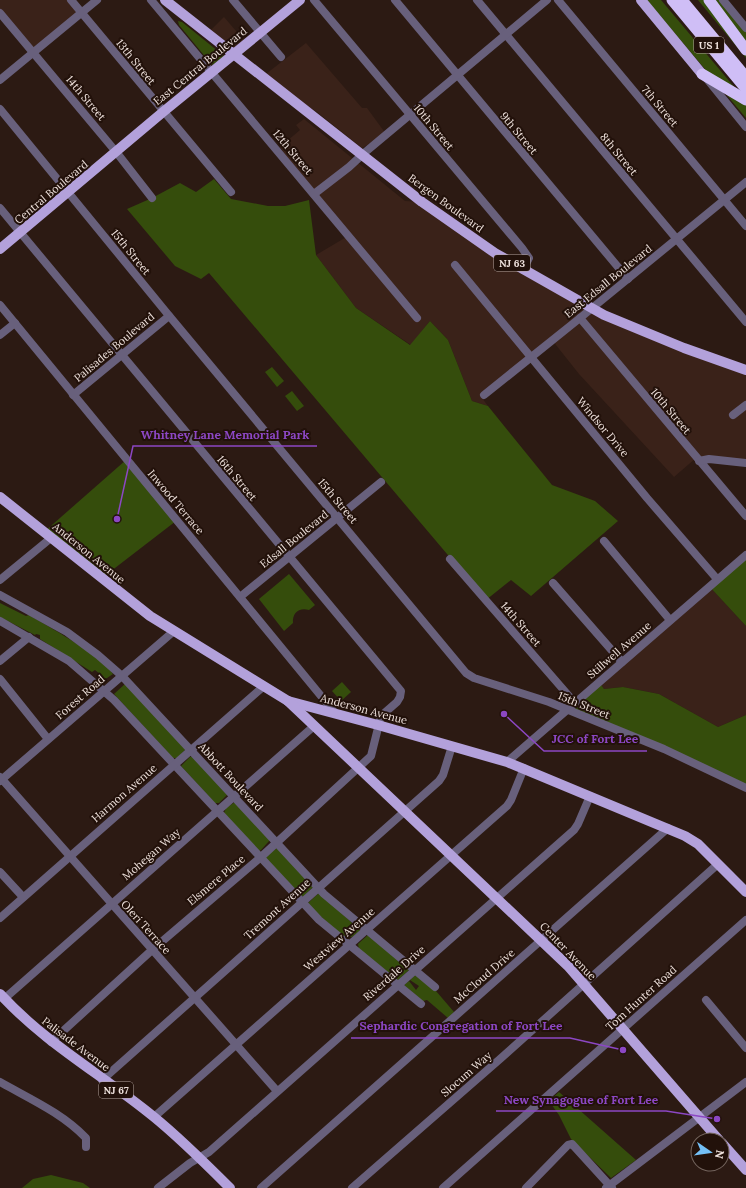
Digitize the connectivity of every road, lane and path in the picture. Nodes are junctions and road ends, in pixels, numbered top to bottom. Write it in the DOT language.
graph roads {
  1 [pos="71,0"];
  2 [pos="96,0"];
  3 [pos="151,0"];
  4 [pos="165,0"];
  5 [pos="233,0"];
  6 [pos="300,0"];
  7 [pos="314,0"];
  8 [pos="395,0"];
  9 [pos="477,0"];
  10 [pos="547,0"];
  11 [pos="558,0"];
  12 [pos="641,0"];
  13 [pos="672,0"];
  14 [pos="682,0"];
  15 [pos="709,0"];
  16 [pos="723,0"];
  17 [pos="82,12"];
  18 [pos="0,13"];
  19 [pos="746,28"];
  20 [pos="260,33"];
  21 [pos="505,35"];
  22 [pos="746,50"];
  23 [pos="34,53"];
  24 [pos="233,55"];
  25 [pos="281,57"];
  26 [pos="212,72"];
  27 [pos="702,74"];
  28 [pos="456,76"];
  29 [pos="746,76"];
  30 [pos="0,80"];
  31 [pos="746,89"];
  32 [pos="746,100"];
  33 [pos="0,109"];
  34 [pos="163,112"];
  35 [pos="409,115"];
  36 [pos="746,127"];
  37 [pos="117,153"];
  38 [pos="362,154"];
  39 [pos="746,182"];
  40 [pos="230,192"];
  41 [pos="69,193"];
  42 [pos="314,194"];
  43 [pos="152,198"];
  44 [pos="724,200"];
  45 [pos="0,208"];
  46 [pos="746,226"];
  47 [pos="21,232"];
  48 [pos="676,240"];
  49 [pos="0,250"];
  50 [pos="455,265"];
  51 [pos="523,270"];
  52 [pos="628,279"];
  53 [pos="0,305"];
  54 [pos="592,309"];
  55 [pos="169,316"];
  56 [pos="417,318"];
  57 [pos="580,318"];
  58 [pos="746,322"];
  59 [pos="15,323"];
  60 [pos="0,335"];
  61 [pos="121,355"];
  62 [pos="530,357"];
  63 [pos="746,370"];
  64 [pos="73,395"];
  65 [pos="484,395"];
  66 [pos="746,405"];
  67 [pos="733,415"];
  68 [pos="699,461"];
  69 [pos="746,463"];
  70 [pos="381,482"];
  71 [pos="0,498"];
  72 [pos="746,516"];
  73 [pos="337,518"];
  74 [pos="51,538"];
  75 [pos="604,541"];
  76 [pos="746,555"];
  77 [pos="288,558"];
  78 [pos="450,559"];
  79 [pos="717,579"];
  80 [pos="0,580"];
  81 [pos="553,583"];
  82 [pos="0,595"];
  83 [pos="240,597"];
  84 [pos="670,620"];
  85 [pos="0,621"];
  86 [pos="174,631"];
  87 [pos="29,637"];
  88 [pos="0,661"];
  89 [pos="622,662"];
  90 [pos="122,676"];
  91 [pos="0,679"];
  92 [pos="264,686"];
  93 [pos="104,691"];
  94 [pos="288,701"];
  95 [pos="575,702"];
  96 [pos="567,709"];
  97 [pos="335,713"];
  98 [pos="378,725"];
  99 [pos="314,726"];
  100 [pos="48,739"];
  101 [pos="452,746"];
  102 [pos="191,750"];
  103 [pos="371,756"];
  104 [pos="507,762"];
  105 [pos="174,764"];
  106 [pos="357,768"];
  107 [pos="524,768"];
  108 [pos="1,779"];
  109 [pos="746,788"];
  110 [pos="386,792"];
  111 [pos="234,796"];
  112 [pos="590,796"];
  113 [pos="217,811"];
  114 [pos="406,811"];
  115 [pos="668,828"];
  116 [pos="276,843"];
  117 [pos="452,855"];
  118 [pos="69,857"];
  119 [pos="261,857"];
  120 [pos="718,864"];
  121 [pos="0,872"];
  122 [pos="318,887"];
  123 [pos="746,892"];
  124 [pos="23,898"];
  125 [pos="497,898"];
  126 [pos="301,902"];
  127 [pos="111,904"];
  128 [pos="0,918"];
  129 [pos="746,920"];
  130 [pos="366,930"];
  131 [pos="542,941"];
  132 [pos="348,945"];
  133 [pos="152,950"];
  134 [pos="414,969"];
  135 [pos="583,984"];
  136 [pos="397,985"];
  137 [pos="435,987"];
  138 [pos="2,997"];
  139 [pos="194,998"];
  140 [pos="706,1000"];
  141 [pos="421,1004"];
  142 [pos="624,1028"];
  143 [pos="51,1042"];
  144 [pos="236,1044"];
  145 [pos="746,1048"];
  146 [pos="102,1080"];
  147 [pos="0,1082"];
  148 [pos="746,1082"];
  149 [pos="277,1091"];
  150 [pos="154,1117"];
  151 [pos="699,1117"];
  152 [pos="712,1132"];
  153 [pos="86,1147"];
  154 [pos="730,1152"];
  155 [pos="200,1158"];
  156 [pos="746,1170"];
  157 [pos="609,1187"];
  158 [pos="158,1188"];
  159 [pos="230,1188"];
  160 [pos="261,1188"];
  161 [pos="352,1188"];
  162 [pos="443,1188"];
  163 [pos="526,1188"];
  1 -- 17 [label="street, 13th Street"];
  2 -- 17 [label="street"];
  3 -- 26 [label="street, 12th Street"];
  4 -- 24 [label="main road, Bergen Boulevard / NJ 63"];
  5 -- 20 [label="street"];
  6 -- 20 [label="main road, East Central Boulevard"];
  7 -- 35 [label="street, 10th Street"];
  8 -- 28 [label="street, 9th Street"];
  9 -- 21 [label="street, 8th Street"];
  10 -- 21 [label="street"];
  11 -- 44 [label="street, 7th Street"];
  12 -- 27 [label="main road"];
  13 -- 31 [label="highway, US 1"];
  14 -- 29 [label="highway, US 1"];
  15 -- 22 [label="highway"];
  16 -- 19 [label="street"];
  17 -- 23 [label="street"];
  17 -- 34 [label="street, 13th Street"];
  18 -- 23 [label="street, 14th Street"];
  20 -- 24 [label="main road, East Central Boulevard"];
  20 -- 25 [label="street"];
  21 -- 28 [label="street"];
  21 -- 48 [label="street, 8th Street"];
  23 -- 30 [label="street"];
  23 -- 37 [label="street, 14th Street"];
  24 -- 26 [label="main road, East Central Boulevard"];
  24 -- 38 [label="main road, Bergen Boulevard / NJ 63"];
  26 -- 34 [label="main road, East Central Boulevard"];
  26 -- 42 [label="street, 12th Street"];
  27 -- 32 [label="highway"];
  27 -- 36 [label="street"];
  28 -- 35 [label="street"];
  28 -- 52 [label="street, 9th Street"];
  33 -- 41 [label="street, 15th Street"];
  34 -- 37 [label="main road, East Central Boulevard"];
  34 -- 40 [label="street, 13th Street"];
  35 -- 38 [label="street"];
  35 -- 51 [label="street, 10th Street"];
  37 -- 41 [label="main road, Central Boulevard"];
  37 -- 43 [label="street, 14th Street"];
  38 -- 42 [label="street"];
  38 -- 51 [label="main road, Bergen Boulevard / NJ 63"];
  39 -- 44 [label="street, East Edsall Boulevard"];
  41 -- 47 [label="main road, Central Boulevard"];
  41 -- 55 [label="street, 15th Street"];
  42 -- 56 [label="street, 12th Street"];
  44 -- 46 [label="street, 7th Street"];
  44 -- 48 [label="street, East Edsall Boulevard"];
  45 -- 47 [label="street, 16th Street"];
  47 -- 49 [label="main road, Central Boulevard"];
  47 -- 61 [label="street, 16th Street"];
  48 -- 52 [label="street, East Edsall Boulevard"];
  48 -- 58 [label="street, 8th Street"];
  50 -- 62 [label="street, Windsor Drive"];
  51 -- 54 [label="main road, Bergen Boulevard / NJ 63"];
  52 -- 54 [label="street, East Edsall Boulevard"];
  53 -- 59 [label="street, Inwood Terrace"];
  54 -- 57 [label="street, East Edsall Boulevard"];
  54 -- 63 [label="main road, Bergen Boulevard / NJ 63"];
  55 -- 61 [label="street, Palisades Boulevard"];
  55 -- 73 [label="street, 15th Street"];
  57 -- 62 [label="street, East Edsall Boulevard"];
  57 -- 68 [label="street, 10th Street"];
  59 -- 60 [label="street"];
  59 -- 64 [label="street, Inwood Terrace"];
  61 -- 64 [label="street, Palisades Boulevard"];
  61 -- 77 [label="street, 16th Street"];
  62 -- 65 [label="street, East Edsall Boulevard"];
  62 -- 79 [label="street, Windsor Drive"];
  64 -- 83 [label="street, Inwood Terrace"];
  66 -- 67 [label="street"];
  68 -- 69 [label="street"];
  68 -- 72 [label="street, 10th Street"];
  70 -- 73 [label="street, Edsall Boulevard"];
  71 -- 74 [label="main road, Anderson Avenue"];
  73 -- 77 [label="street, Edsall Boulevard"];
  73 -- 96 [label="street, 15th Street"];
  74 -- 80 [label="street"];
  74 -- 86 [label="main road, Anderson Avenue"];
  75 -- 84 [label="street"];
  76 -- 79 [label="street, Stillwell Avenue"];
  77 -- 83 [label="street, Edsall Boulevard"];
  77 -- 98 [label="street, 16th Street"];
  78 -- 95 [label="street, 14th Street"];
  79 -- 84 [label="street, Stillwell Avenue"];
  81 -- 89 [label="street"];
  82 -- 90 [label="street, Abbott Boulevard"];
  83 -- 97 [label="street, Inwood Terrace"];
  84 -- 89 [label="street, Stillwell Avenue"];
  85 -- 87 [label="street"];
  86 -- 90 [label="street, Forest Road"];
  86 -- 92 [label="main road, Anderson Avenue"];
  87 -- 88 [label="street"];
  87 -- 93 [label="street"];
  89 -- 95 [label="street, Stillwell Avenue"];
  90 -- 93 [label="street, Forest Road"];
  90 -- 102 [label="street, Abbott Boulevard"];
  91 -- 100 [label="street"];
  92 -- 94 [label="main road, Anderson Avenue"];
  92 -- 102 [label="street, Harmon Avenue"];
  93 -- 100 [label="street, Forest Road"];
  93 -- 105 [label="street"];
  94 -- 97 [label="main road, Anderson Avenue"];
  94 -- 99 [label="main road, Center Avenue"];
  95 -- 96 [label="street, Stillwell Avenue"];
  96 -- 104 [label="street, Stillwell Avenue"];
  96 -- 109 [label="street, 15th Street"];
  97 -- 98 [label="main road, Anderson Avenue"];
  98 -- 101 [label="main road, Anderson Avenue"];
  98 -- 103 [label="street"];
  99 -- 106 [label="main road, Center Avenue"];
  99 -- 111 [label="street, Mohegan Way"];
  100 -- 108 [label="street, Forest Road"];
  101 -- 104 [label="main road, Anderson Avenue"];
  101 -- 114 [label="street, Tremont Avenue"];
  102 -- 105 [label="street, Harmon Avenue"];
  102 -- 111 [label="street, Abbott Boulevard"];
  103 -- 106 [label="street, Elsmere Place"];
  103 -- 110 [label="street, Center Avenue"];
  104 -- 107 [label="main road, Anderson Avenue"];
  105 -- 113 [label="street"];
  105 -- 118 [label="street, Harmon Avenue"];
  106 -- 110 [label="main road, Center Avenue"];
  106 -- 116 [label="street, Elsmere Place"];
  107 -- 112 [label="main road, Anderson Avenue"];
  107 -- 117 [label="street, Westview Avenue"];
  108 -- 118 [label="street, Oleri Terrace"];
  110 -- 114 [label="main road, Center Avenue"];
  111 -- 113 [label="street, Mohegan Way"];
  111 -- 116 [label="street, Abbott Boulevard"];
  112 -- 115 [label="main road, Anderson Avenue"];
  112 -- 125 [label="street, Riverdale Drive"];
  113 -- 119 [label="street"];
  113 -- 127 [label="street, Mohegan Way"];
  114 -- 117 [label="main road, Center Avenue"];
  114 -- 122 [label="street, Tremont Avenue"];
  115 -- 120 [label="main road, Anderson Avenue"];
  115 -- 131 [label="street, McCloud Drive"];
  116 -- 119 [label="street, Elsmere Place"];
  116 -- 122 [label="street, Abbott Boulevard"];
  117 -- 125 [label="main road, Center Avenue"];
  117 -- 130 [label="street, Westview Avenue"];
  118 -- 124 [label="street, Harmon Avenue"];
  118 -- 127 [label="street, Oleri Terrace"];
  119 -- 126 [label="street"];
  119 -- 133 [label="street, Elsmere Place"];
  120 -- 123 [label="main road, Anderson Avenue"];
  120 -- 135 [label="street, Slocum Way"];
  121 -- 124 [label="street"];
  122 -- 126 [label="street, Tremont Avenue"];
  122 -- 130 [label="street, Abbott Boulevard"];
  124 -- 128 [label="street, Harmon Avenue"];
  125 -- 131 [label="main road, Center Avenue"];
  125 -- 134 [label="street, Riverdale Drive"];
  126 -- 132 [label="street"];
  126 -- 139 [label="street, Tremont Avenue"];
  127 -- 133 [label="street, Oleri Terrace"];
  127 -- 138 [label="street, Mohegan Way"];
  129 -- 142 [label="street, Tom Hunter Road"];
  130 -- 132 [label="street, Westview Avenue"];
  130 -- 134 [label="street, Abbott Boulevard"];
  131 -- 135 [label="main road, Center Avenue"];
  131 -- 160 [label="street, McCloud Drive"];
  132 -- 136 [label="street"];
  132 -- 144 [label="street, Westview Avenue"];
  133 -- 139 [label="street, Oleri Terrace"];
  133 -- 143 [label="street, Elsmere Place"];
  134 -- 136 [label="street, Riverdale Drive"];
  134 -- 137 [label="street, Abbott Boulevard"];
  135 -- 142 [label="main road, Center Avenue"];
  135 -- 161 [label="street, Slocum Way"];
  136 -- 141 [label="street"];
  136 -- 149 [label="street, Riverdale Drive"];
  138 -- 143 [label="main road, Palisade Avenue / NJ 67"];
  139 -- 144 [label="street, Oleri Terrace"];
  139 -- 146 [label="street, Tremont Avenue"];
  140 -- 145 [label="street"];
  142 -- 151 [label="main road, Center Avenue"];
  142 -- 162 [label="street, Tom Hunter Road"];
  143 -- 146 [label="main road, Palisade Avenue / NJ 67"];
  144 -- 149 [label="street, Oleri Terrace"];
  144 -- 150 [label="street, Westview Avenue"];
  146 -- 150 [label="main road, Palisade Avenue / NJ 67"];
  147 -- 153 [label="street"];
  148 -- 151 [label="street"];
  149 -- 155 [label="street, Riverdale Drive"];
  150 -- 155 [label="main road, Palisade Avenue / NJ 67"];
  151 -- 152 [label="main road, Center Avenue"];
  151 -- 157 [label="street"];
  154 -- 156 [label="main road"];
  155 -- 158 [label="street, Riverdale Drive"];
  155 -- 159 [label="main road, Palisade Avenue / NJ 67"];
  157 -- 163 [label="street"];
}
